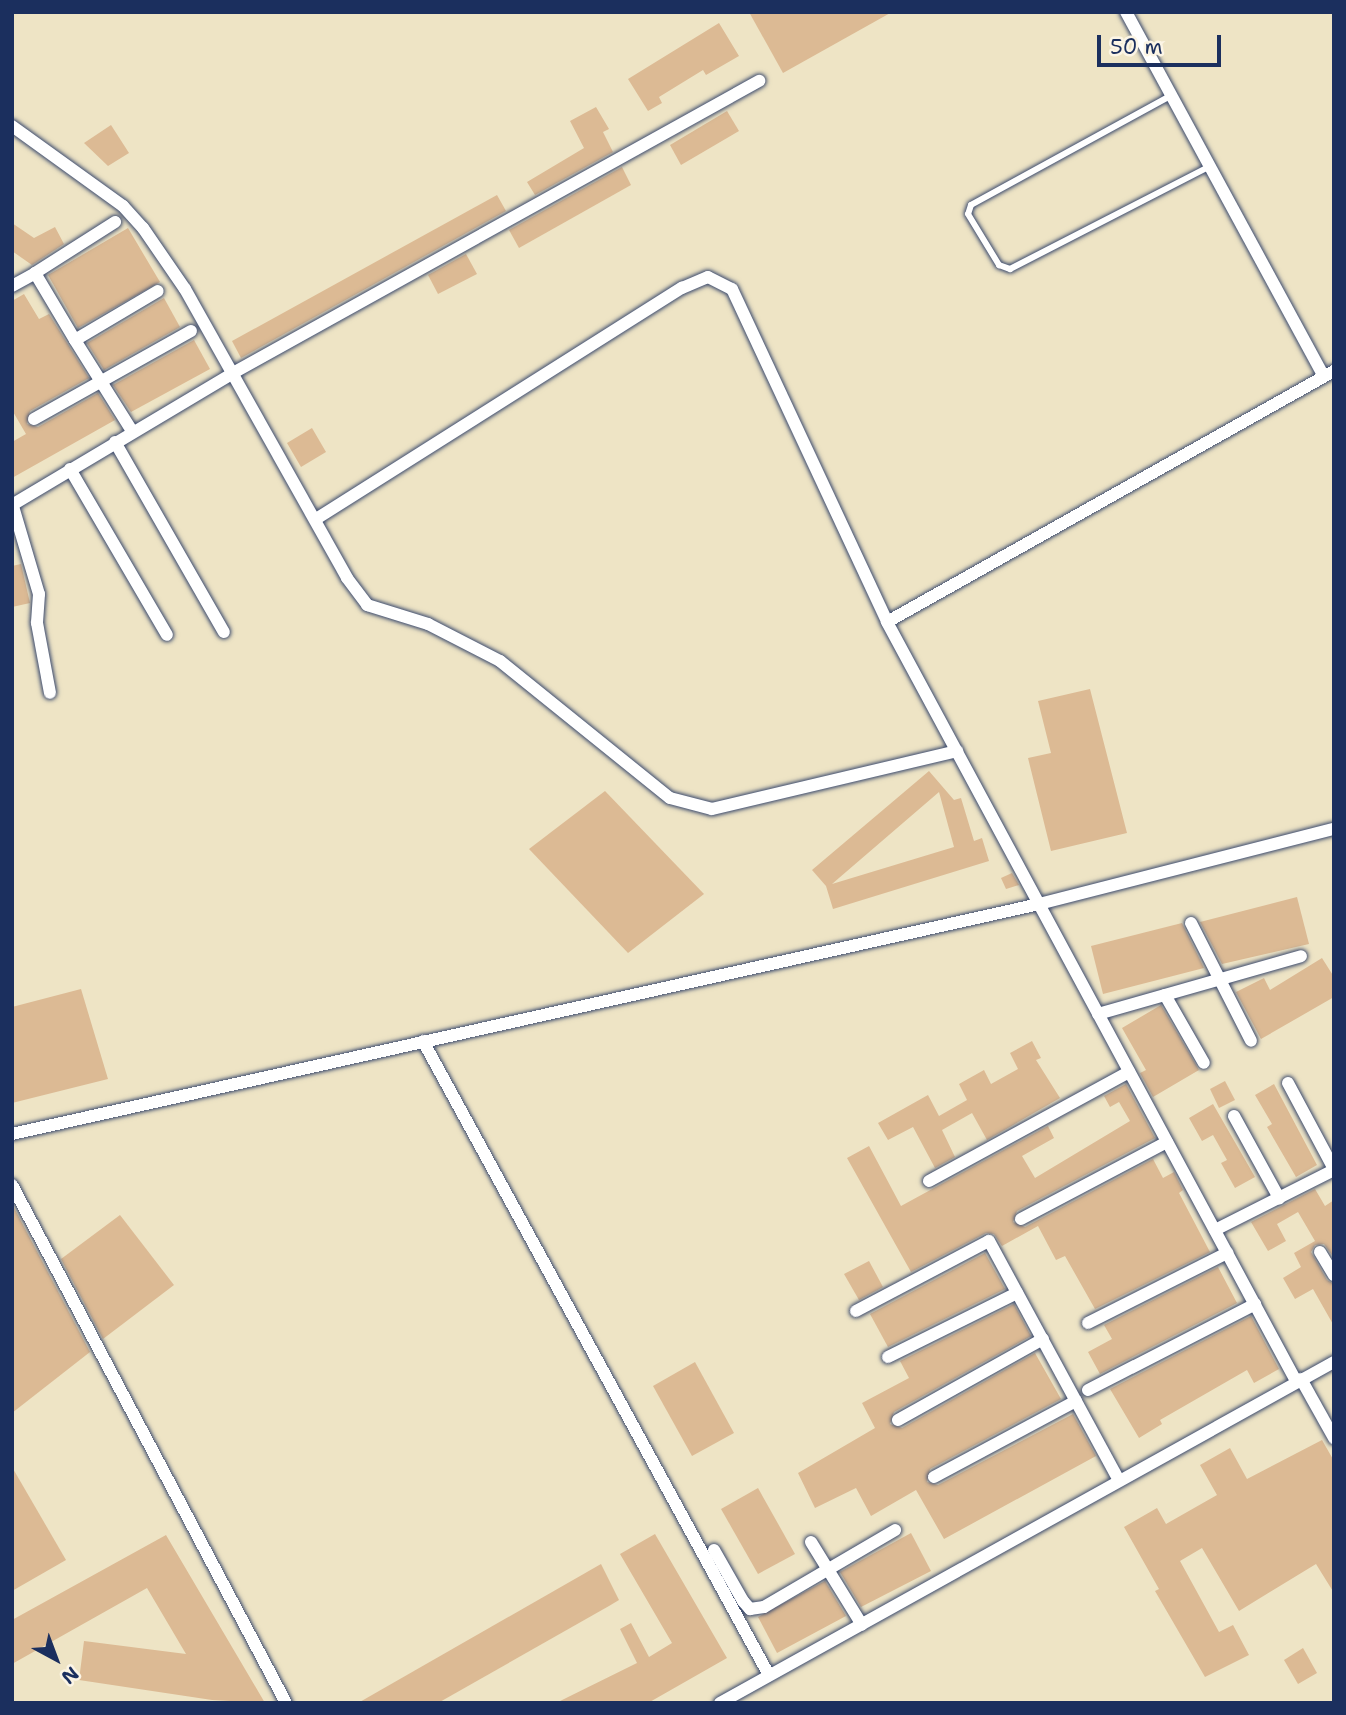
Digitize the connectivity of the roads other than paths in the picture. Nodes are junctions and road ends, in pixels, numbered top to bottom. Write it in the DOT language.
graph roads {
  1 [pos="1126,12"];
  2 [pos="759,81"];
  3 [pos="1172,95"];
  4 [pos="13,128"];
  5 [pos="1210,166"];
  6 [pos="115,222"];
  7 [pos="35,273"];
  8 [pos="12,286"];
  9 [pos="158,291"];
  10 [pos="191,331"];
  11 [pos="75,340"];
  12 [pos="233,373"];
  13 [pos="1329,374"];
  14 [pos="101,381"];
  15 [pos="34,419"];
  16 [pos="132,432"];
  17 [pos="115,442"];
  18 [pos="70,469"];
  19 [pos="13,504"];
  20 [pos="316,519"];
  21 [pos="887,622"];
  22 [pos="224,632"];
  23 [pos="167,635"];
  24 [pos="50,692"];
  25 [pos="957,751"];
  26 [pos="1334,829"];
  27 [pos="1039,904"];
  28 [pos="1191,923"];
  29 [pos="1301,956"];
  30 [pos="1217,980"];
  31 [pos="1165,995"];
  32 [pos="1098,1014"];
  33 [pos="424,1041"];
  34 [pos="1251,1041"];
  35 [pos="1204,1063"];
  36 [pos="1129,1072"];
  37 [pos="1288,1083"];
  38 [pos="1234,1116"];
  39 [pos="12,1134"];
  40 [pos="1167,1142"];
  41 [pos="1334,1169"];
  42 [pos="929,1181"];
  43 [pos="12,1185"];
  44 [pos="1279,1198"];
  45 [pos="1021,1219"];
  46 [pos="1215,1230"];
  47 [pos="1321,1252"];
  48 [pos="1227,1253"];
  49 [pos="1334,1275"];
  50 [pos="1017,1293"];
  51 [pos="1255,1304"];
  52 [pos="856,1311"];
  53 [pos="1088,1322"];
  54 [pos="1043,1339"];
  55 [pos="888,1357"];
  56 [pos="1334,1362"];
  57 [pos="1299,1380"];
  58 [pos="1088,1390"];
  59 [pos="1076,1401"];
  60 [pos="898,1420"];
  61 [pos="1334,1438"];
  62 [pos="934,1477"];
  63 [pos="1119,1480"];
  64 [pos="895,1530"];
  65 [pos="811,1542"];
  66 [pos="714,1550"];
  67 [pos="827,1568"];
  68 [pos="862,1625"];
  69 [pos="769,1675"];
  70 [pos="286,1703"];
  71 [pos="720,1703"];
  1 -- 3 [label="street"];
  2 -- 12 [label="street"];
  3 -- 5 [label="street"];
  3 -- 5 [label="lane"];
  4 -- 12 [label="street"];
  5 -- 13 [label="street"];
  6 -- 7 [label="street"];
  7 -- 8 [label="street"];
  7 -- 11 [label="street"];
  9 -- 11 [label="street"];
  10 -- 14 [label="street"];
  11 -- 14 [label="street"];
  12 -- 16 [label="street"];
  12 -- 20 [label="street"];
  13 -- 21 [label="street"];
  14 -- 15 [label="street"];
  14 -- 16 [label="street"];
  16 -- 17 [label="street"];
  17 -- 18 [label="street"];
  17 -- 22 [label="street"];
  18 -- 19 [label="street"];
  18 -- 23 [label="street"];
  19 -- 24 [label="street"];
  20 -- 21 [label="street"];
  20 -- 25 [label="street"];
  21 -- 25 [label="street"];
  25 -- 27 [label="street"];
  26 -- 27 [label="street"];
  27 -- 32 [label="street"];
  27 -- 33 [label="street"];
  28 -- 30 [label="street"];
  29 -- 30 [label="street"];
  30 -- 31 [label="street"];
  30 -- 34 [label="street"];
  31 -- 32 [label="street"];
  31 -- 35 [label="street"];
  32 -- 36 [label="street"];
  33 -- 39 [label="street"];
  33 -- 69 [label="street"];
  36 -- 40 [label="street"];
  36 -- 42 [label="street"];
  37 -- 41 [label="street"];
  38 -- 44 [label="street"];
  40 -- 45 [label="street"];
  40 -- 46 [label="street"];
  41 -- 44 [label="street"];
  43 -- 70 [label="street"];
  44 -- 46 [label="street"];
  46 -- 48 [label="street"];
  47 -- 49 [label="street"];
  48 -- 51 [label="street"];
  48 -- 53 [label="street"];
  50 -- 52 [label="street"];
  50 -- 54 [label="street"];
  50 -- 55 [label="street"];
  51 -- 57 [label="street"];
  51 -- 58 [label="street"];
  54 -- 59 [label="street"];
  54 -- 60 [label="street"];
  56 -- 57 [label="street"];
  57 -- 61 [label="street"];
  57 -- 63 [label="street"];
  59 -- 62 [label="street"];
  59 -- 63 [label="street"];
  63 -- 68 [label="street"];
  64 -- 67 [label="street"];
  65 -- 67 [label="street"];
  66 -- 67 [label="street"];
  67 -- 68 [label="street"];
  68 -- 69 [label="street"];
  69 -- 71 [label="street"];
}
